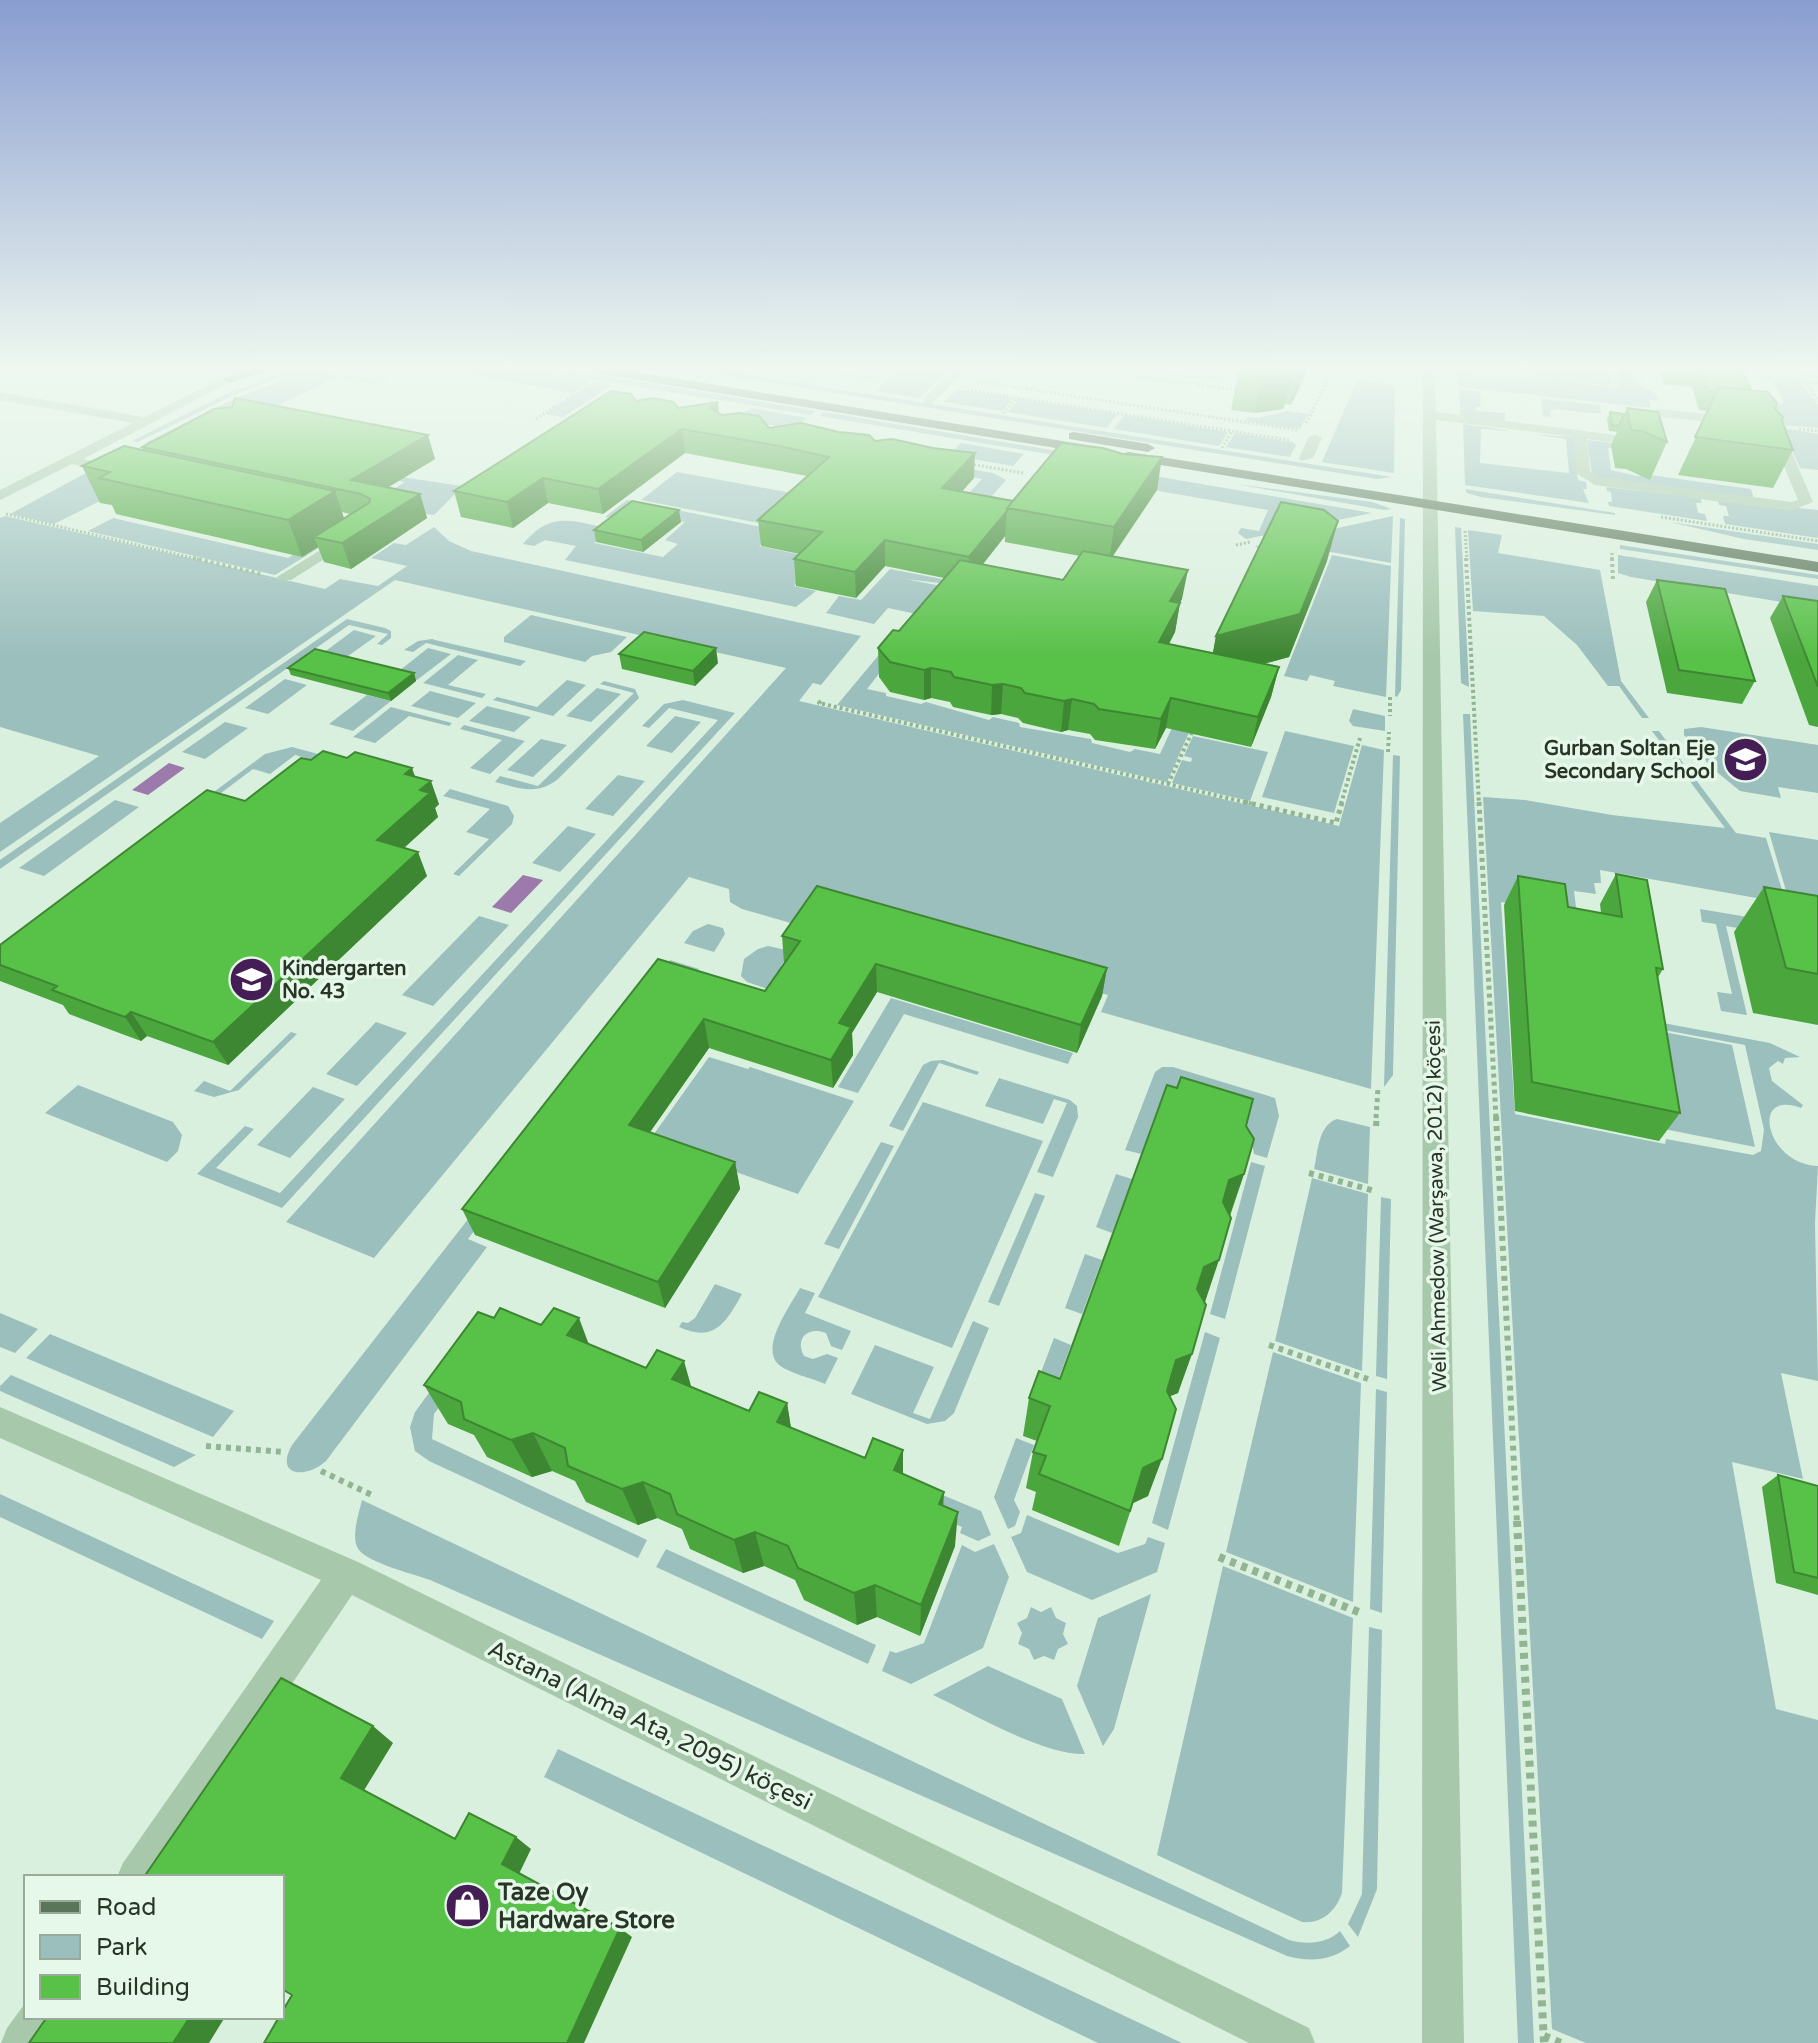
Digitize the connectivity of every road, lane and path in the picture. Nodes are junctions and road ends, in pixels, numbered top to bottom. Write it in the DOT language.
graph roads {
  1 [pos="60,465"];
  2 [pos="94,465"];
  3 [pos="976,465"];
  4 [pos="1197,465"];
  5 [pos="1226,465"];
  6 [pos="1430,465"];
  7 [pos="1582,465"];
  8 [pos="1790,465"];
  9 [pos="126,473"];
  10 [pos="1023,473"];
  11 [pos="0,496"];
  12 [pos="1430,500"];
  13 [pos="1,513"];
  14 [pos="1464,526"];
  15 [pos="356,533"];
  16 [pos="1250,542"];
  17 [pos="1236,545"];
  18 [pos="1612,551"];
  19 [pos="1818,556"];
  20 [pos="1818,567"];
  21 [pos="267,575"];
  22 [pos="285,577"];
  23 [pos="1613,580"];
  24 [pos="1390,697"];
  25 [pos="821,701"];
  26 [pos="1390,716"];
  27 [pos="1195,725"];
  28 [pos="1389,732"];
  29 [pos="1360,738"];
  30 [pos="1388,752"];
  31 [pos="1168,784"];
  32 [pos="1378,1088"];
  33 [pos="1376,1126"];
  34 [pos="1309,1173"];
  35 [pos="1375,1191"];
  36 [pos="1269,1345"];
  37 [pos="1368,1379"];
  38 [pos="0,1422"];
  39 [pos="206,1446"];
  40 [pos="284,1452"];
  41 [pos="321,1471"];
  42 [pos="374,1496"];
  43 [pos="1219,1557"];
  44 [pos="346,1574"];
  45 [pos="1361,1613"];
  46 [pos="138,1875"];
  47 [pos="39,2019"];
  48 [pos="1543,2040"];
  49 [pos="22,2043"];
  50 [pos="1294,2043"];
  51 [pos="1443,2043"];
  52 [pos="1561,2043"];
  1 -- 11 [label="street"];
  2 -- 9 [label="street"];
  3 -- 10 [label="path"];
  4 -- 12 [label="main road"];
  5 -- 12 [label="main road"];
  6 -- 12 [label="street, Weli Ahmedow (Warşawa, 2012) köçesi"];
  7 -- 8 [label="street"];
  12 -- 19 [label="main road"];
  12 -- 20 [label="main road"];
  12 -- 51 [label="street, Weli Ahmedow (Warşawa, 2012) köçesi"];
  13 -- 21 [label="path"];
  14 -- 48 [label="path"];
  15 -- 22 [label="street"];
  16 -- 17 [label="path"];
  18 -- 23 [label="path"];
  24 -- 26 [label="path"];
  25 -- 31 [label="path"];
  27 -- 31 [label="path"];
  28 -- 30 [label="path"];
  29 -- 31 [label="path"];
  32 -- 33 [label="path"];
  34 -- 35 [label="path"];
  36 -- 37 [label="path"];
  38 -- 44 [label="street, Astana (Alma Ata, 2095) köçesi"];
  39 -- 40 [label="path"];
  41 -- 42 [label="path"];
  43 -- 45 [label="path"];
  44 -- 46 [label="street"];
  44 -- 50 [label="street, Astana (Alma Ata, 2095) köçesi"];
  47 -- 49 [label="street"];
  48 -- 52 [label="path"];
}
